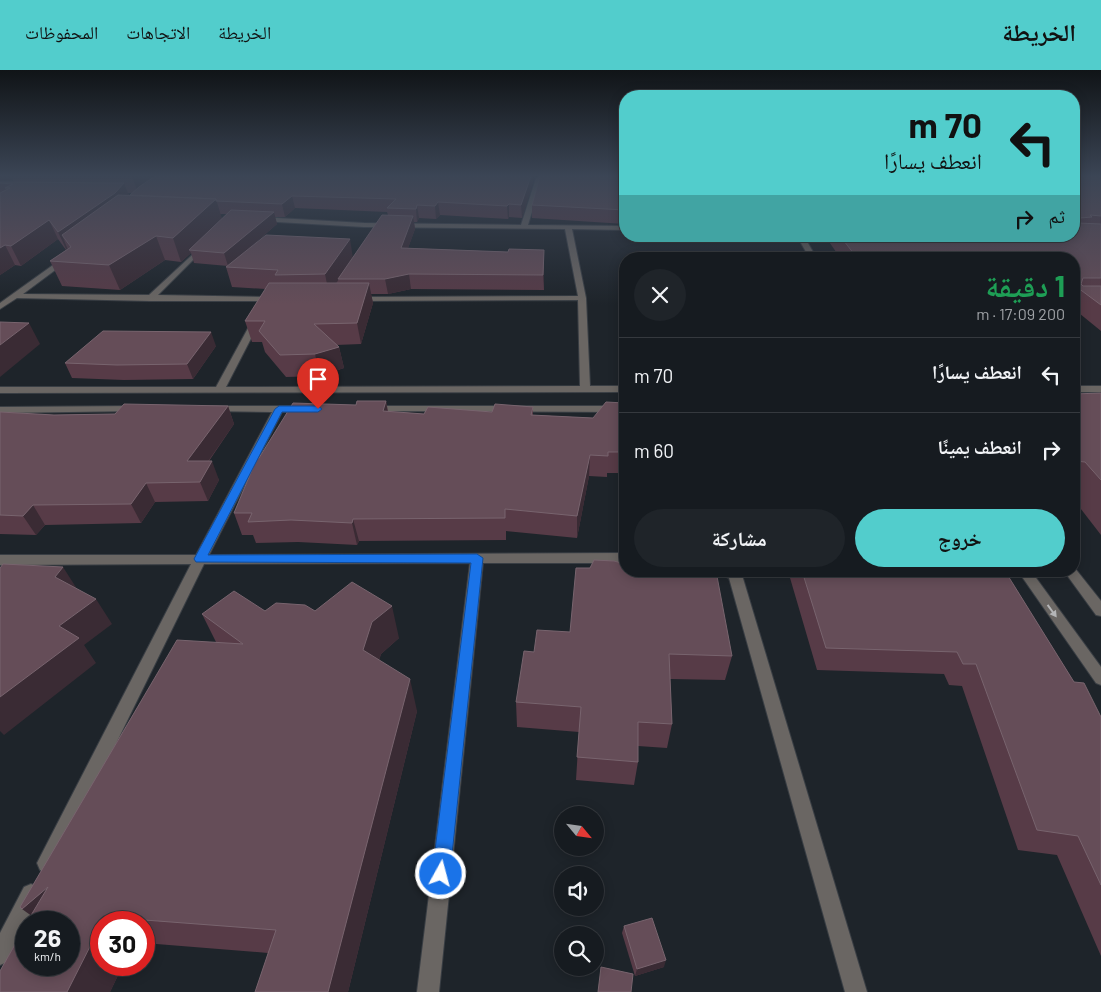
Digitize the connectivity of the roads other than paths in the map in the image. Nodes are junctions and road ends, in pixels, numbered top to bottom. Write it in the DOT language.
graph roads {
  1 [pos="252,219"];
  2 [pos="526,219"];
  3 [pos="381,225"];
  4 [pos="524,227"];
  5 [pos="568,228"];
  6 [pos="619,228"];
  7 [pos="375,233"];
  8 [pos="212,238"];
  9 [pos="70,254"];
  10 [pos="14,296"];
  11 [pos="582,298"];
  12 [pos="150,299"];
  13 [pos="268,299"];
  14 [pos="286,299"];
  15 [pos="351,299"];
  16 [pos="0,307"];
  17 [pos="1101,388"];
  18 [pos="220,389"];
  19 [pos="585,389"];
  20 [pos="619,389"];
  21 [pos="1080,389"];
  22 [pos="0,390"];
  23 [pos="200,409"];
  24 [pos="279,409"];
  25 [pos="319,409"];
  26 [pos="358,409"];
  27 [pos="619,409"];
  28 [pos="0,410"];
  29 [pos="150,410"];
  30 [pos="477,558"];
  31 [pos="619,558"];
  32 [pos="200,559"];
  33 [pos="0,560"];
  34 [pos="736,577"];
  35 [pos="1028,577"];
  36 [pos="1075,577"];
  37 [pos="1101,611"];
  38 [pos="1101,679"];
  39 [pos="0,955"];
  40 [pos="428,992"];
  41 [pos="856,992"];
  1 -- 3 [label="street"];
  2 -- 4 [label="street"];
  3 -- 4 [label="street"];
  3 -- 7 [label="street"];
  4 -- 5 [label="street"];
  5 -- 6 [label="street"];
  5 -- 11 [label="street"];
  8 -- 12 [label="street"];
  9 -- 10 [label="street"];
  10 -- 12 [label="street"];
  10 -- 16 [label="street"];
  11 -- 15 [label="street"];
  11 -- 19 [label="street"];
  12 -- 13 [label="street"];
  13 -- 14 [label="street"];
  13 -- 18 [label="street"];
  17 -- 21 [label="street"];
  18 -- 19 [label="street"];
  18 -- 22 [label="street"];
  19 -- 20 [label="street"];
  23 -- 24 [label="street"];
  24 -- 25 [label="street"];
  24 -- 32 [label="street"];
  26 -- 27 [label="street"];
  28 -- 29 [label="street"];
  30 -- 31 [label="street"];
  30 -- 32 [label="street"];
  30 -- 40 [label="street"];
  32 -- 33 [label="street"];
  32 -- 39 [label="street"];
  34 -- 41 [label="street"];
  35 -- 38 [label="street, one-way"];
  36 -- 37 [label="street"];
}
